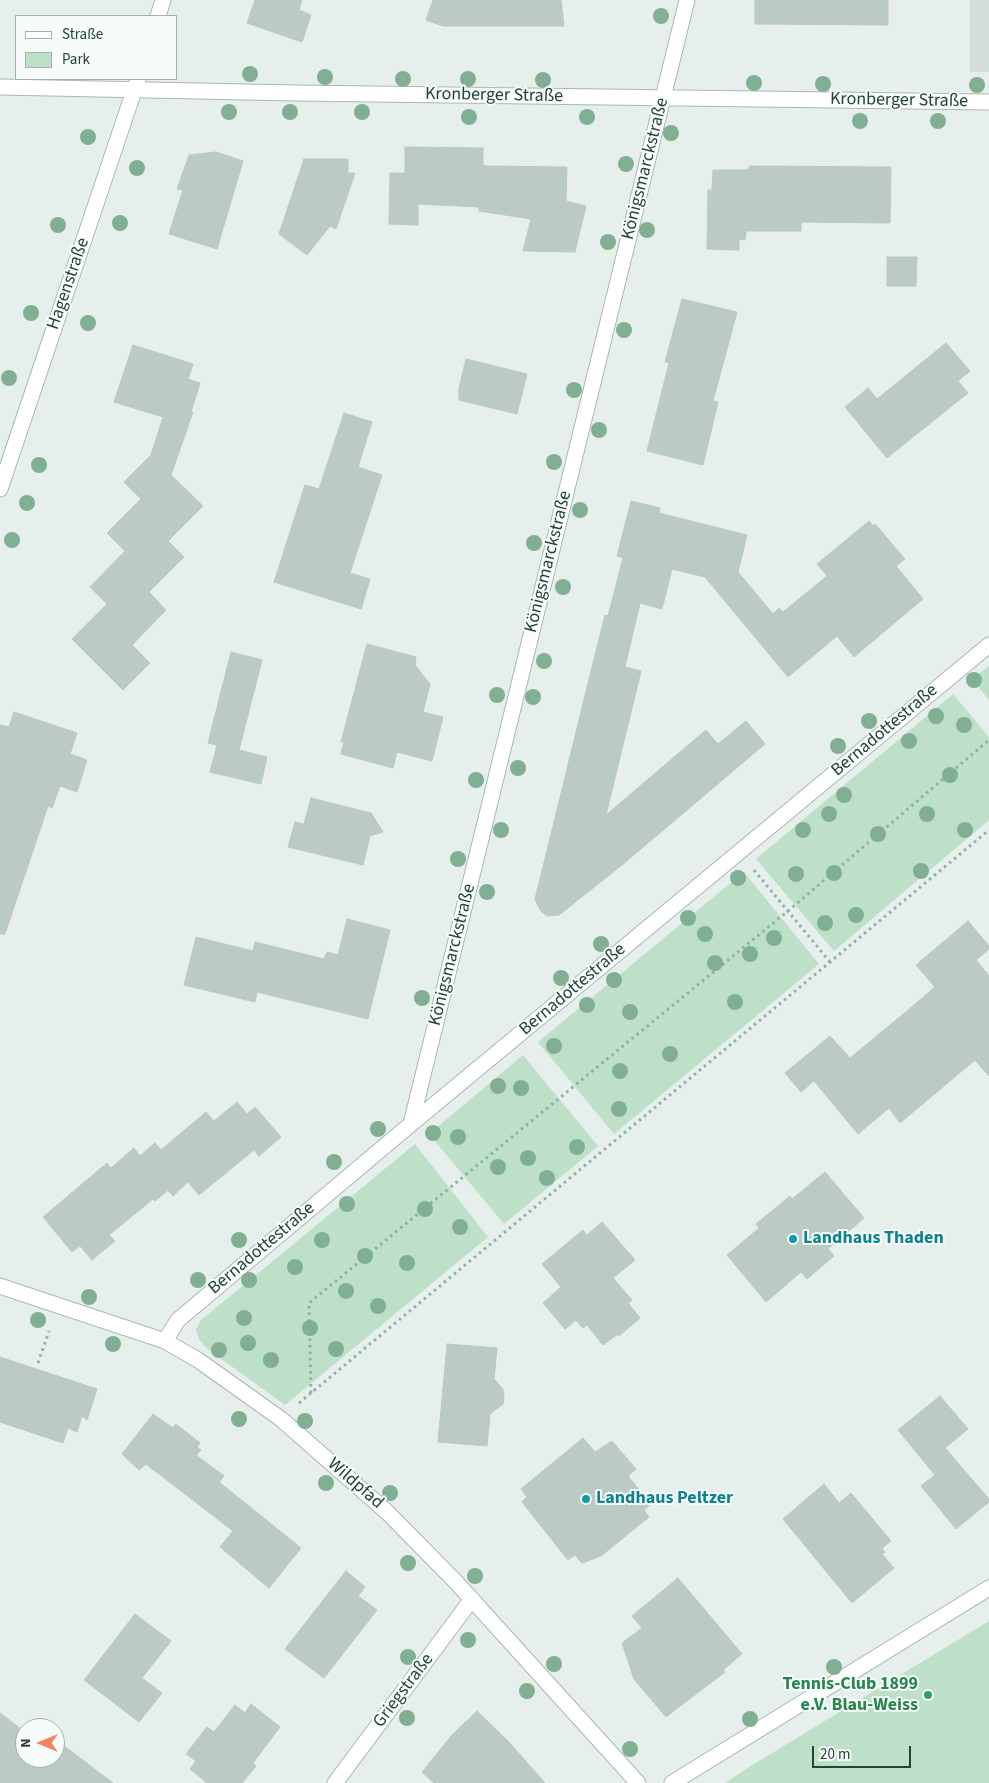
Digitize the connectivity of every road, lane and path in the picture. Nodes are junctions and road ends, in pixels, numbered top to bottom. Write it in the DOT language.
graph roads {
  1 [pos="163,0"];
  2 [pos="688,0"];
  3 [pos="158,15"];
  4 [pos="136,84"];
  5 [pos="0,87"];
  6 [pos="663,99"];
  7 [pos="989,102"];
  8 [pos="0,490"];
  9 [pos="989,645"];
  10 [pos="989,740"];
  11 [pos="989,830"];
  12 [pos="739,852"];
  13 [pos="788,911"];
  14 [pos="830,962"];
  15 [pos="411,1124"];
  16 [pos="0,1286"];
  17 [pos="49,1331"];
  18 [pos="165,1342"];
  19 [pos="38,1363"];
  20 [pos="311,1393"];
  21 [pos="297,1405"];
  22 [pos="989,1588"];
  23 [pos="472,1599"];
  24 [pos="335,1783"];
  25 [pos="638,1783"];
  26 [pos="672,1783"];
  1 -- 3 [label="street"];
  2 -- 6 [label="street, Königsmarckstraße"];
  4 -- 5 [label="street, Kronberger Straße"];
  4 -- 6 [label="street, Kronberger Straße"];
  4 -- 8 [label="street, Hagenstraße"];
  6 -- 7 [label="street, Kronberger Straße"];
  6 -- 15 [label="street, Königsmarckstraße"];
  9 -- 12 [label="street, Bernadottestraße"];
  10 -- 13 [label="path"];
  11 -- 14 [label="path"];
  12 -- 13 [label="path"];
  12 -- 15 [label="street, Bernadottestraße"];
  13 -- 14 [label="path"];
  13 -- 20 [label="path"];
  14 -- 20 [label="path"];
  15 -- 18 [label="street, Bernadottestraße"];
  16 -- 18 [label="street, Wildpfad"];
  17 -- 19 [label="path"];
  18 -- 23 [label="street, Wildpfad"];
  20 -- 21 [label="path"];
  22 -- 26 [label="street"];
  23 -- 24 [label="street, Griegstraße"];
  23 -- 25 [label="street, Wildpfad"];
}
